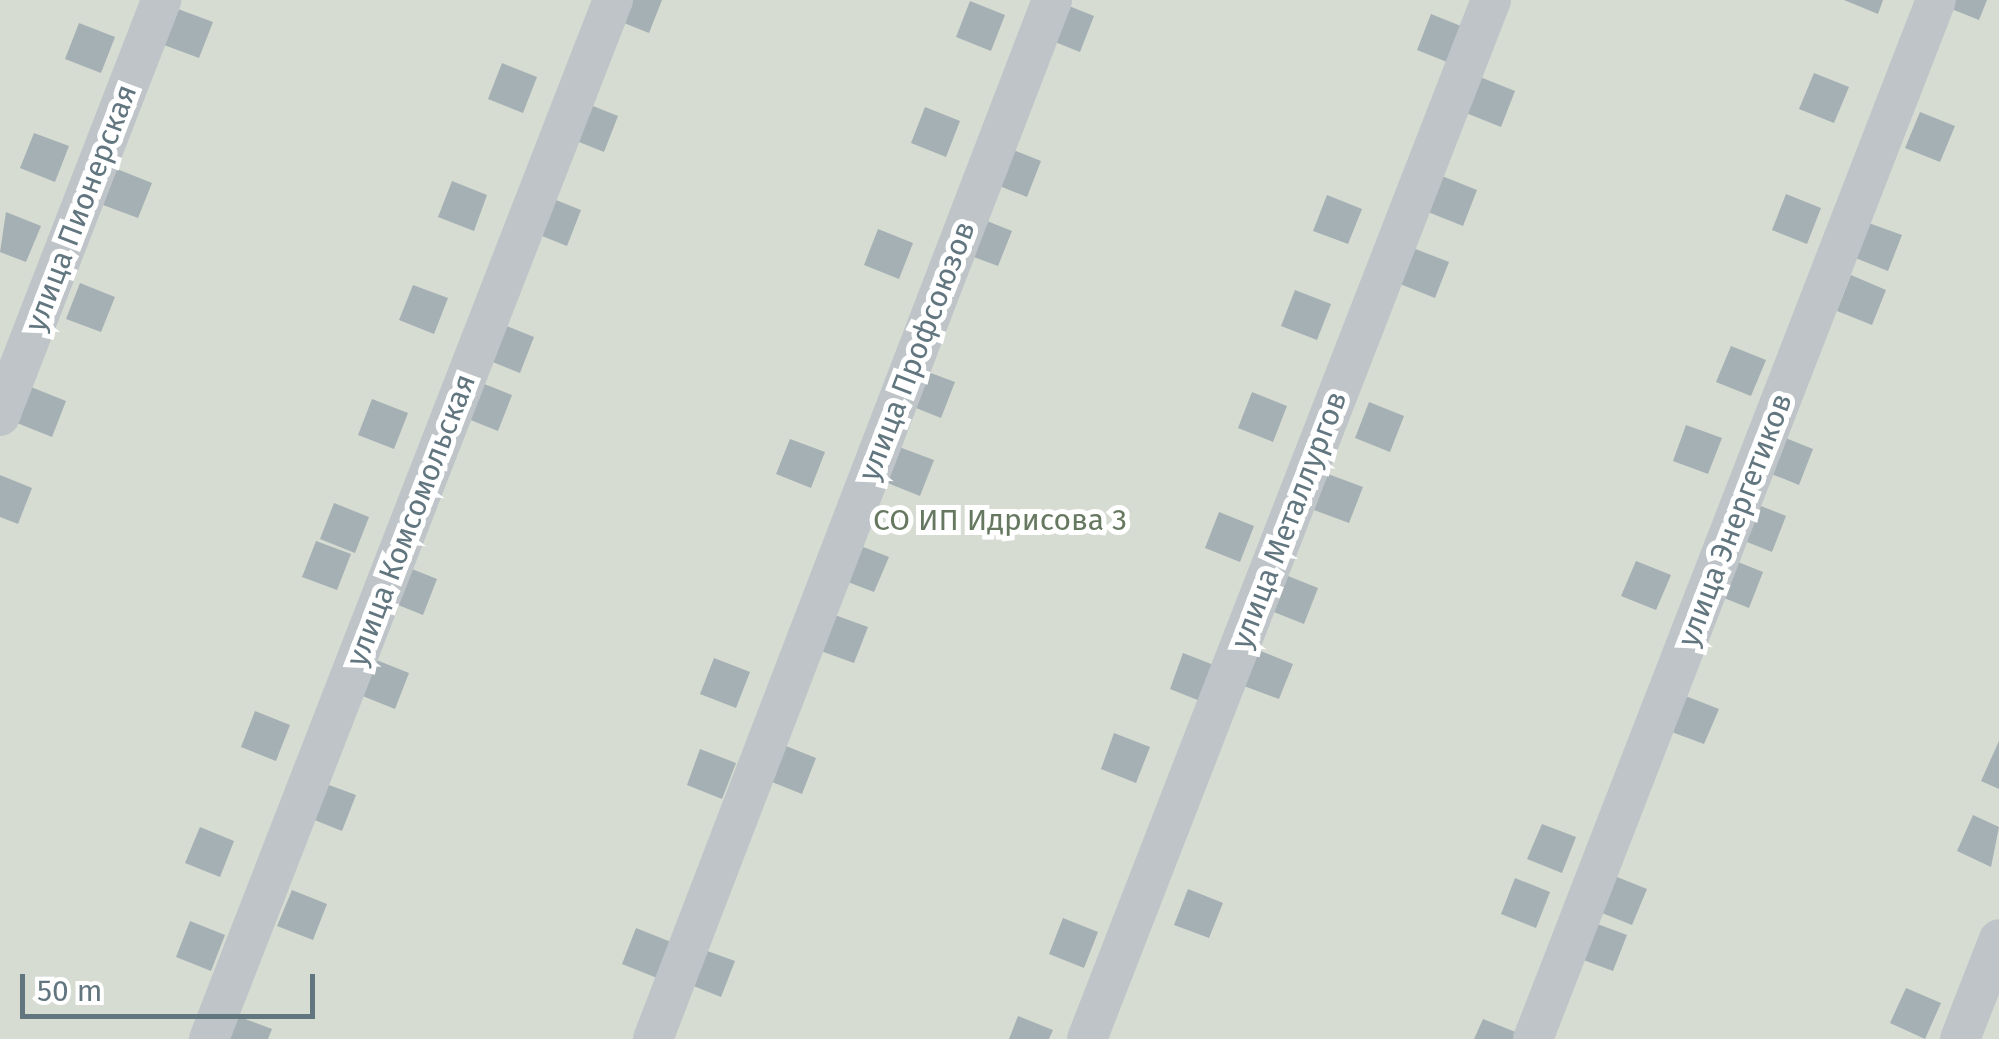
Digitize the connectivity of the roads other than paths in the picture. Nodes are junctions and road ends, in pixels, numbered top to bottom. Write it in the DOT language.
graph roads {
  1 [pos="161,0"];
  2 [pos="613,0"];
  3 [pos="1052,0"];
  4 [pos="1491,0"];
  5 [pos="1936,0"];
  6 [pos="0,416"];
  7 [pos="1999,940"];
  8 [pos="209,1039"];
  9 [pos="653,1039"];
  10 [pos="1088,1039"];
  11 [pos="1534,1039"];
  12 [pos="1960,1039"];
  1 -- 6 [label="street, улица Пионерская"];
  2 -- 8 [label="street, улица Комсомольская"];
  3 -- 9 [label="street, улица Профсоюзов"];
  4 -- 10 [label="street, улица Металлургов"];
  5 -- 11 [label="street, улица Энергетиков"];
  7 -- 12 [label="street"];
}
